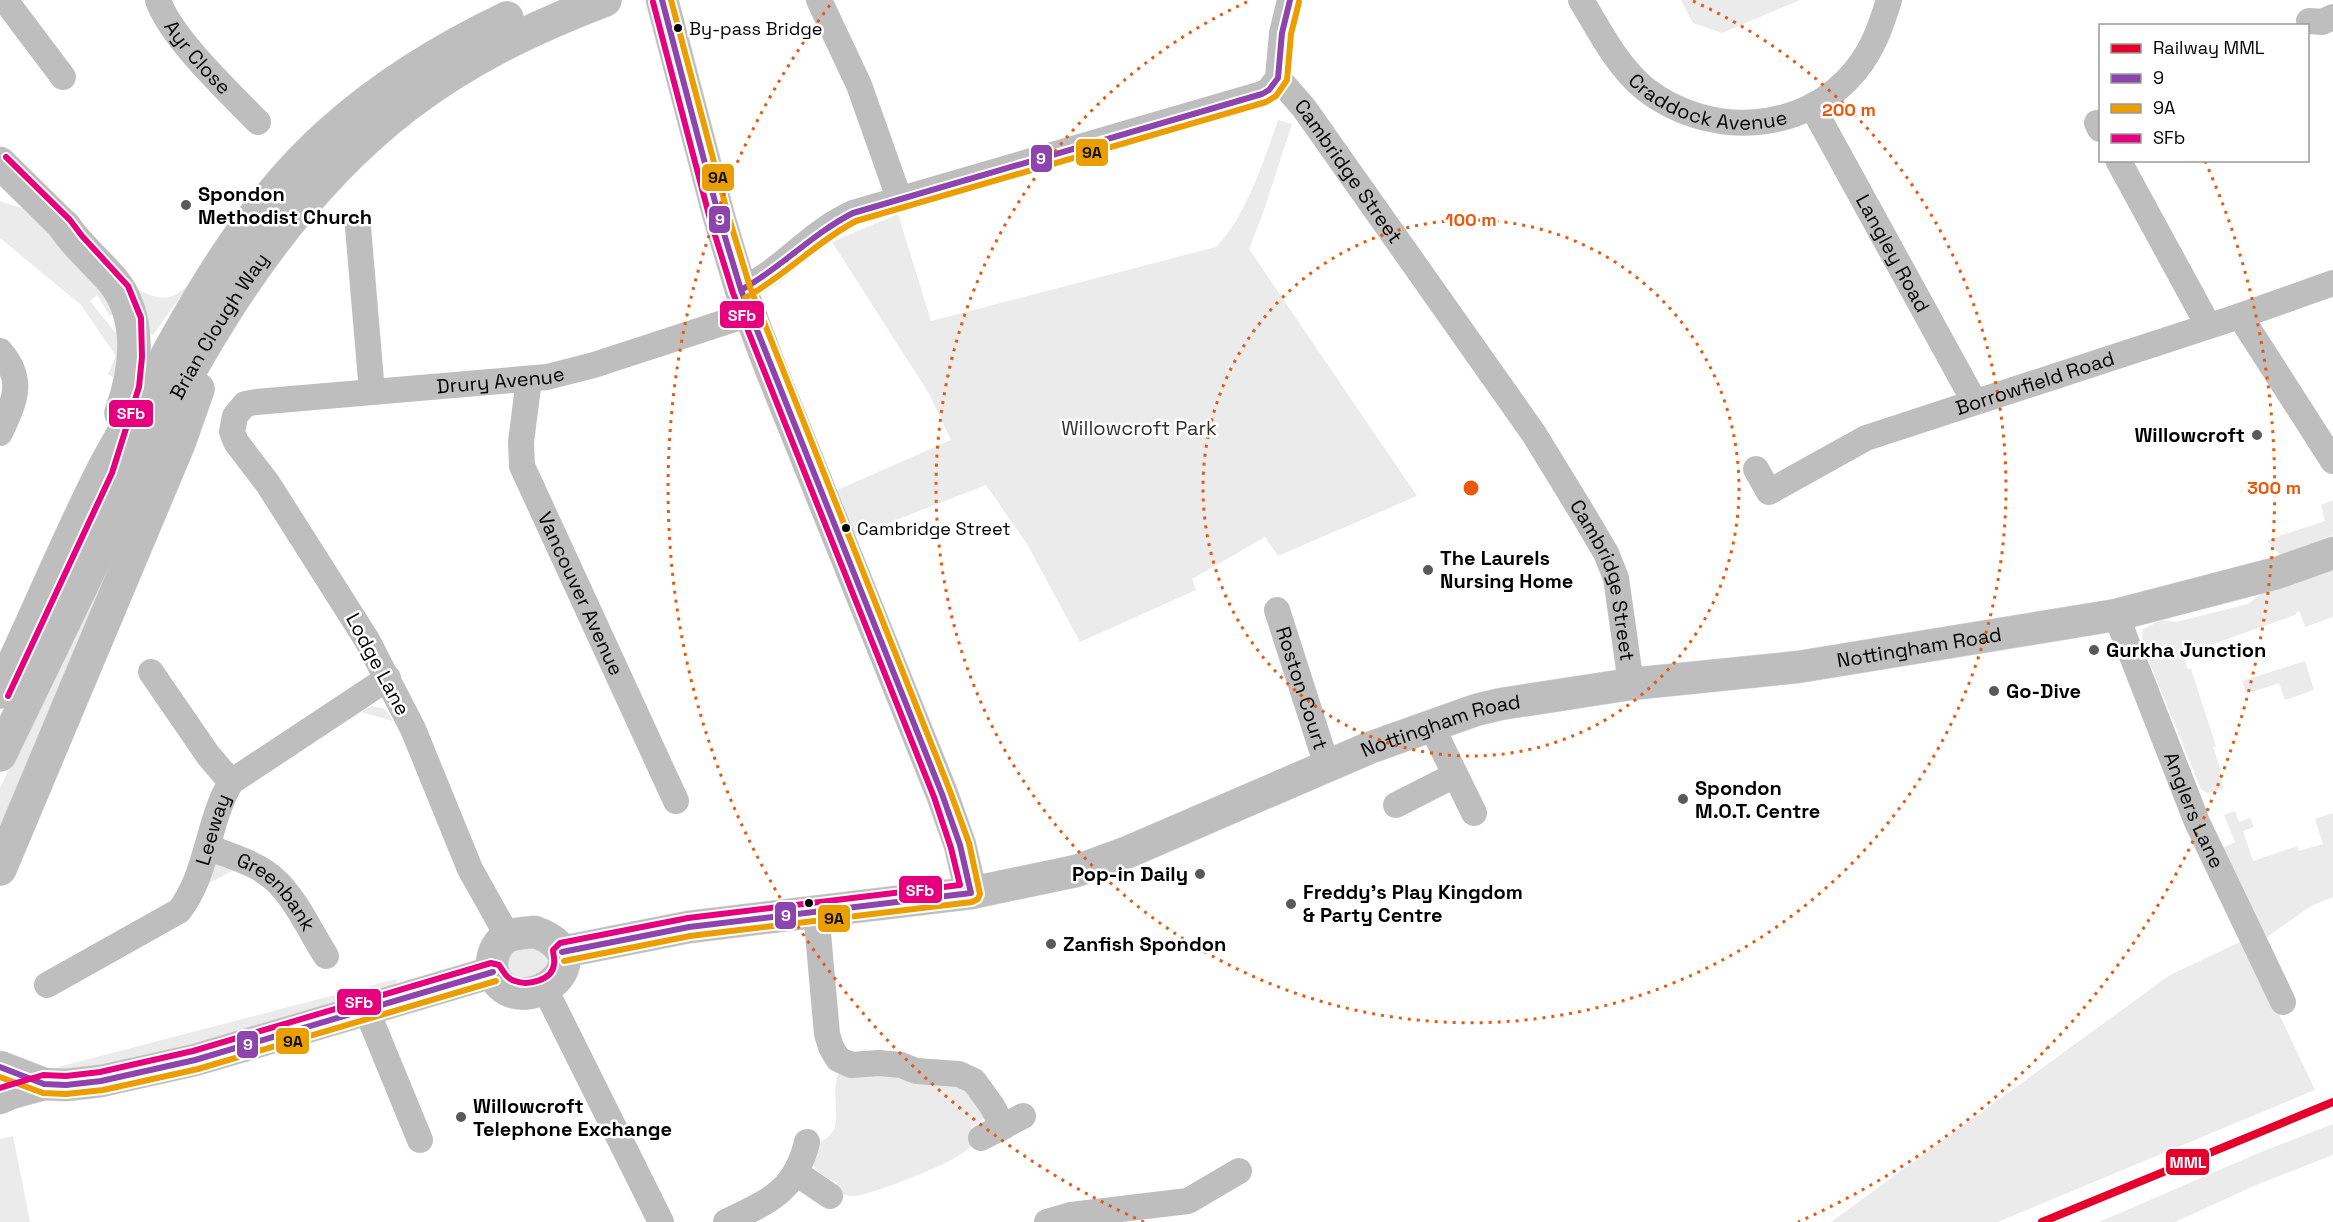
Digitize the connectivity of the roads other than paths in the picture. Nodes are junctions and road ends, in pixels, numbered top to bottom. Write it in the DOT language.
graph roads {
  1 [pos="5,0"];
  2 [pos="158,0"];
  3 [pos="545,0"];
  4 [pos="662,0"];
  5 [pos="819,0"];
  6 [pos="1290,0"];
  7 [pos="1581,0"];
  8 [pos="1889,0"];
  9 [pos="601,2"];
  10 [pos="63,77"];
  11 [pos="1278,78"];
  12 [pos="1812,106"];
  13 [pos="255,110"];
  14 [pos="0,162"];
  15 [pos="2119,162"];
  16 [pos="899,198"];
  17 [pos="64,226"];
  18 [pos="358,227"];
  19 [pos="2333,284"];
  20 [pos="745,302"];
  21 [pos="2240,316"];
  22 [pos="2208,325"];
  23 [pos="217,327"];
  24 [pos="0,351"];
  25 [pos="529,379"];
  26 [pos="372,392"];
  27 [pos="1974,401"];
  28 [pos="242,406"];
  29 [pos="0,433"];
  30 [pos="2333,461"];
  31 [pos="104,469"];
  32 [pos="1756,469"];
  33 [pos="68,544"];
  34 [pos="2333,553"];
  35 [pos="1277,610"];
  36 [pos="2116,615"];
  37 [pos="0,636"];
  38 [pos="151,672"];
  39 [pos="388,678"];
  40 [pos="1631,684"];
  41 [pos="0,692"];
  42 [pos="1431,725"];
  43 [pos="0,755"];
  44 [pos="1327,766"];
  45 [pos="1455,775"];
  46 [pos="231,782"];
  47 [pos="676,801"];
  48 [pos="1396,805"];
  49 [pos="1474,813"];
  50 [pos="208,847"];
  51 [pos="0,870"];
  52 [pos="971,893"];
  53 [pos="816,911"];
  54 [pos="508,937"];
  55 [pos="562,952"];
  56 [pos="326,956"];
  57 [pos="493,972"];
  58 [pos="47,985"];
  59 [pos="545,989"];
  60 [pos="2283,1002"];
  61 [pos="367,1011"];
  62 [pos="0,1068"];
  63 [pos="44,1084"];
  64 [pos="0,1098"];
  65 [pos="1002,1127"];
  66 [pos="420,1140"];
  67 [pos="807,1142"];
  68 [pos="1239,1171"];
  69 [pos="796,1173"];
  70 [pos="830,1196"];
  71 [pos="661,1222"];
  72 [pos="726,1222"];
  73 [pos="1047,1222"];
  1 -- 10 [label="street"];
  2 -- 13 [label="street, Ayr Close"];
  3 -- 31 [label="highway, Brian Clough Way"];
  4 -- 20 [label="main road"];
  5 -- 16 [label="street"];
  6 -- 11 [label="street"];
  7 -- 12 [label="street, Craddock Avenue"];
  8 -- 12 [label="street, Craddock Avenue"];
  9 -- 23 [label="highway, Brian Clough Way"];
  11 -- 16 [label="street, Cambridge Street"];
  11 -- 40 [label="street, Cambridge Street"];
  12 -- 27 [label="street, Langley Road"];
  14 -- 17 [label="main road"];
  15 -- 22 [label="street"];
  16 -- 20 [label="street, Cambridge Street"];
  17 -- 31 [label="highway"];
  18 -- 26 [label="street"];
  19 -- 21 [label="street, Borrowfield Road"];
  20 -- 25 [label="street, Drury Avenue"];
  20 -- 52 [label="main road"];
  21 -- 22 [label="street, Borrowfield Road"];
  21 -- 30 [label="street"];
  22 -- 27 [label="street, Borrowfield Road"];
  23 -- 43 [label="highway, Brian Clough Way"];
  23 -- 51 [label="highway"];
  24 -- 29 [label="street"];
  25 -- 26 [label="street, Drury Avenue"];
  25 -- 47 [label="street, Vancouver Avenue"];
  26 -- 28 [label="street, Drury Avenue"];
  27 -- 32 [label="street, Borrowfield Road"];
  28 -- 39 [label="street, Lodge Lane"];
  31 -- 33 [label="highway, Brian Clough Way"];
  33 -- 37 [label="highway"];
  33 -- 41 [label="highway, Brian Clough Way"];
  34 -- 36 [label="main road, Nottingham Road"];
  35 -- 44 [label="street, Roston Court"];
  36 -- 40 [label="main road, Nottingham Road"];
  36 -- 60 [label="street, Anglers Lane"];
  38 -- 46 [label="street"];
  39 -- 46 [label="street, Leeway"];
  39 -- 54 [label="street, Lodge Lane"];
  40 -- 42 [label="main road, Nottingham Road"];
  42 -- 44 [label="main road, Nottingham Road"];
  42 -- 45 [label="street"];
  44 -- 52 [label="main road, Nottingham Road"];
  45 -- 48 [label="street"];
  45 -- 49 [label="street"];
  46 -- 50 [label="street, Leeway"];
  50 -- 56 [label="street, Greenbank"];
  50 -- 58 [label="street, Leeway"];
  52 -- 53 [label="main road, Nottingham Road"];
  53 -- 55 [label="main road, Nottingham Road"];
  53 -- 65 [label="street"];
  54 -- 55 [label="main road"];
  54 -- 57 [label="main road"];
  55 -- 59 [label="main road"];
  57 -- 59 [label="main road"];
  57 -- 61 [label="main road"];
  59 -- 71 [label="street"];
  61 -- 63 [label="main road"];
  61 -- 66 [label="street"];
  62 -- 63 [label="main road"];
  63 -- 64 [label="main road"];
  67 -- 69 [label="street"];
  68 -- 73 [label="street"];
  69 -- 70 [label="street"];
  69 -- 72 [label="street"];
}
